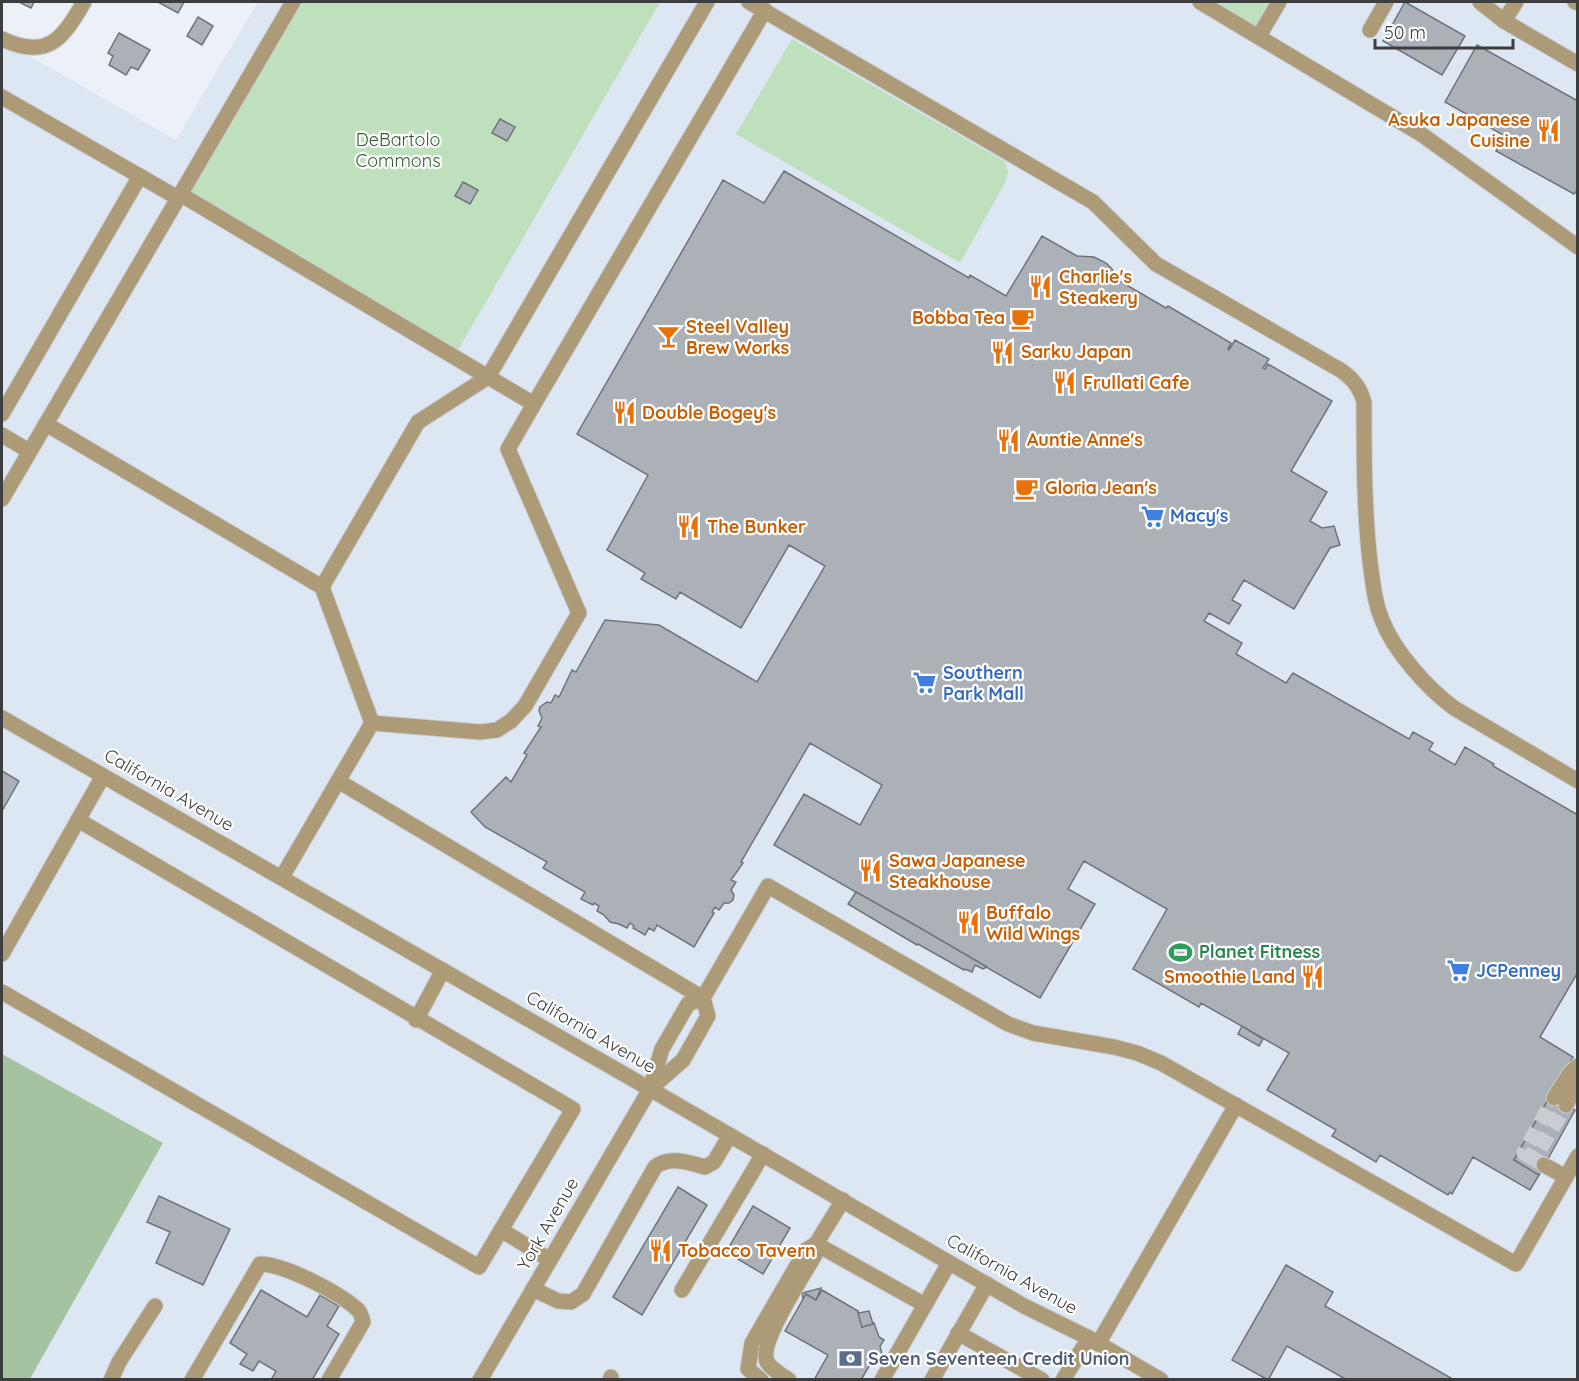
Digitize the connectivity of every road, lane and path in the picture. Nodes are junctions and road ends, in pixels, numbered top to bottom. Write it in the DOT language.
graph roads {
  1 [pos="84,2"];
  2 [pos="293,2"];
  3 [pos="707,2"];
  4 [pos="749,2"];
  5 [pos="1200,2"];
  6 [pos="1279,2"];
  7 [pos="1386,2"];
  8 [pos="1480,2"];
  9 [pos="1515,2"];
  10 [pos="1219,6"];
  11 [pos="765,10"];
  12 [pos="1504,21"];
  13 [pos="1370,30"];
  14 [pos="1259,36"];
  15 [pos="2,39"];
  16 [pos="1578,64"];
  17 [pos="2,97"];
  18 [pos="140,176"];
  19 [pos="179,196"];
  20 [pos="1578,247"];
  21 [pos="488,377"];
  22 [pos="534,404"];
  23 [pos="2,414"];
  24 [pos="46,424"];
  25 [pos="2,435"];
  26 [pos="29,451"];
  27 [pos="2,499"];
  28 [pos="322,587"];
  29 [pos="2,718"];
  30 [pos="372,723"];
  31 [pos="104,776"];
  32 [pos="1578,781"];
  33 [pos="338,782"];
  34 [pos="78,820"];
  35 [pos="282,877"];
  36 [pos="2,954"];
  37 [pos="443,970"];
  38 [pos="2,992"];
  39 [pos="702,998"];
  40 [pos="416,1020"];
  41 [pos="1578,1066"];
  42 [pos="1578,1083"];
  43 [pos="650,1089"];
  44 [pos="1236,1105"];
  45 [pos="730,1135"];
  46 [pos="763,1154"];
  47 [pos="1578,1156"];
  48 [pos="1544,1165"];
  49 [pos="1566,1177"];
  50 [pos="843,1200"];
  51 [pos="501,1230"];
  52 [pos="816,1244"];
  53 [pos="550,1260"];
  54 [pos="950,1263"];
  55 [pos="987,1284"];
  56 [pos="533,1289"];
  57 [pos="682,1290"];
  58 [pos="925,1305"];
  59 [pos="155,1306"];
  60 [pos="958,1333"];
  61 [pos="1093,1341"];
  62 [pos="111,1380"];
  63 [pos="192,1380"];
  64 [pos="329,1380"];
  65 [pos="480,1380"];
  66 [pos="761,1380"];
  67 [pos="789,1380"];
  68 [pos="882,1380"];
  69 [pos="932,1380"];
  70 [pos="1042,1380"];
  71 [pos="1063,1380"];
  72 [pos="1161,1380"];
  1 -- 15 [label="street"];
  2 -- 19 [label="street"];
  3 -- 21 [label="street"];
  4 -- 11 [label="street"];
  5 -- 10 [label="street"];
  6 -- 14 [label="street"];
  7 -- 13 [label="street"];
  8 -- 12 [label="street"];
  9 -- 12 [label="street"];
  10 -- 14 [label="street"];
  11 -- 22 [label="street"];
  11 -- 32 [label="street"];
  12 -- 16 [label="street"];
  14 -- 20 [label="street"];
  17 -- 18 [label="street"];
  18 -- 19 [label="street"];
  18 -- 23 [label="street"];
  19 -- 21 [label="street"];
  19 -- 24 [label="street"];
  21 -- 22 [label="street"];
  21 -- 28 [label="street"];
  22 -- 30 [label="street"];
  24 -- 26 [label="street"];
  24 -- 28 [label="street"];
  25 -- 26 [label="street"];
  26 -- 27 [label="street"];
  28 -- 30 [label="street"];
  29 -- 31 [label="street, California Avenue"];
  30 -- 33 [label="street"];
  31 -- 34 [label="street"];
  31 -- 35 [label="street, California Avenue"];
  33 -- 35 [label="street"];
  33 -- 39 [label="street"];
  34 -- 36 [label="street"];
  34 -- 40 [label="street"];
  35 -- 37 [label="street, California Avenue"];
  37 -- 40 [label="street"];
  37 -- 43 [label="street, California Avenue"];
  38 -- 51 [label="street"];
  39 -- 43 [label="street"];
  39 -- 43 [label="street"];
  39 -- 44 [label="street"];
  40 -- 51 [label="street"];
  41 -- 42 [label="street"];
  43 -- 45 [label="street, California Avenue"];
  43 -- 53 [label="street, York Avenue"];
  44 -- 49 [label="street"];
  44 -- 61 [label="street"];
  45 -- 46 [label="street, California Avenue"];
  45 -- 56 [label="street"];
  46 -- 50 [label="street, California Avenue"];
  46 -- 57 [label="street"];
  47 -- 49 [label="street"];
  48 -- 49 [label="street"];
  50 -- 52 [label="street"];
  50 -- 54 [label="street, California Avenue"];
  51 -- 53 [label="street"];
  52 -- 58 [label="street"];
  52 -- 66 [label="street"];
  52 -- 67 [label="street"];
  53 -- 56 [label="street, York Avenue"];
  54 -- 55 [label="street, California Avenue"];
  54 -- 58 [label="street"];
  55 -- 60 [label="street"];
  55 -- 61 [label="street, California Avenue"];
  56 -- 65 [label="street, York Avenue"];
  58 -- 68 [label="street"];
  59 -- 62 [label="street"];
  60 -- 69 [label="street"];
  60 -- 70 [label="street"];
  61 -- 71 [label="street"];
  61 -- 72 [label="street, California Avenue"];
  63 -- 64 [label="street"];
}
